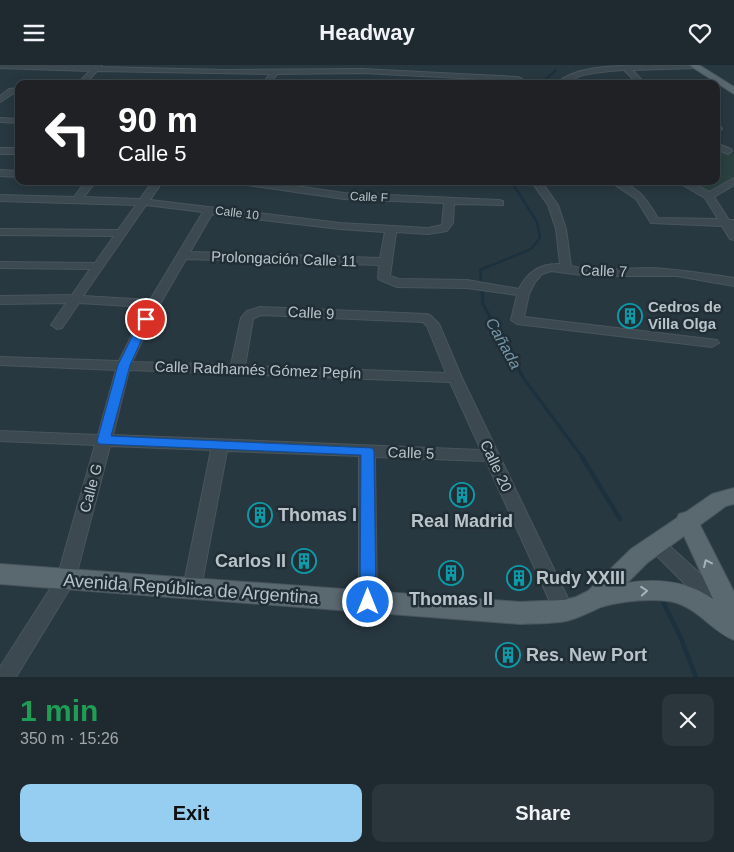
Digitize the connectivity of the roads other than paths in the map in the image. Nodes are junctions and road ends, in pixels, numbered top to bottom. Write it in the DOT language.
graph roads {
  1 [pos="307,65"];
  2 [pos="406,65"];
  3 [pos="0,66"];
  4 [pos="694,66"];
  5 [pos="97,67"];
  6 [pos="626,68"];
  7 [pos="275,71"];
  8 [pos="301,71"];
  9 [pos="398,72"];
  10 [pos="518,79"];
  11 [pos="85,80"];
  12 [pos="269,80"];
  13 [pos="396,80"];
  14 [pos="474,80"];
  15 [pos="500,80"];
  16 [pos="562,80"];
  17 [pos="638,80"];
  18 [pos="716,80"];
  19 [pos="720,82"];
  20 [pos="15,91"];
  21 [pos="734,91"];
  22 [pos="0,100"];
  23 [pos="0,121"];
  24 [pos="15,121"];
  25 [pos="720,148"];
  26 [pos="0,151"];
  27 [pos="15,151"];
  28 [pos="728,151"];
  29 [pos="0,173"];
  30 [pos="15,174"];
  31 [pos="734,181"];
  32 [pos="88,185"];
  33 [pos="155,185"];
  34 [pos="269,185"];
  35 [pos="539,185"];
  36 [pos="620,185"];
  37 [pos="688,185"];
  38 [pos="709,196"];
  39 [pos="0,198"];
  40 [pos="77,200"];
  41 [pos="449,201"];
  42 [pos="142,203"];
  43 [pos="499,203"];
  44 [pos="210,209"];
  45 [pos="730,223"];
  46 [pos="391,229"];
  47 [pos="0,231"];
  48 [pos="120,233"];
  49 [pos="734,237"];
  50 [pos="182,255"];
  51 [pos="386,262"];
  52 [pos="0,265"];
  53 [pos="97,266"];
  54 [pos="566,267"];
  55 [pos="734,282"];
  56 [pos="524,293"];
  57 [pos="0,299"];
  58 [pos="75,299"];
  59 [pos="154,304"];
  60 [pos="430,320"];
  61 [pos="57,325"];
  62 [pos="712,343"];
  63 [pos="0,361"];
  64 [pos="124,365"];
  65 [pos="237,370"];
  66 [pos="455,378"];
  67 [pos="0,437"];
  68 [pos="103,441"];
  69 [pos="220,445"];
  70 [pos="368,451"];
  71 [pos="492,456"];
  72 [pos="734,496"];
  73 [pos="687,521"];
  74 [pos="657,545"];
  75 [pos="0,574"];
  76 [pos="66,580"];
  77 [pos="192,589"];
  78 [pos="596,598"];
  79 [pos="368,602"];
  80 [pos="564,611"];
  81 [pos="734,623"];
  82 [pos="734,628"];
  83 [pos="5,677"];
  1 -- 8 [label="street"];
  2 -- 9 [label="street"];
  3 -- 5 [label="street"];
  4 -- 6 [label="street"];
  4 -- 18 [label="main road"];
  5 -- 7 [label="street"];
  5 -- 11 [label="street"];
  6 -- 16 [label="street"];
  6 -- 17 [label="street"];
  7 -- 8 [label="street"];
  7 -- 12 [label="street"];
  8 -- 9 [label="street"];
  9 -- 13 [label="street"];
  9 -- 14 [label="street"];
  10 -- 15 [label="street"];
  19 -- 21 [label="main road"];
  20 -- 22 [label="street"];
  23 -- 24 [label="street"];
  25 -- 28 [label="street"];
  26 -- 27 [label="street"];
  29 -- 30 [label="street"];
  31 -- 38 [label="street"];
  32 -- 40 [label="street"];
  33 -- 42 [label="street"];
  34 -- 41 [label="street, Calle F"];
  35 -- 54 [label="street, Calle 7"];
  36 -- 45 [label="street"];
  37 -- 38 [label="street"];
  38 -- 45 [label="street"];
  39 -- 40 [label="street, Calle 10"];
  40 -- 42 [label="street, Calle 10"];
  41 -- 43 [label="street, Calle F"];
  41 -- 46 [label="street, Calle 10"];
  42 -- 44 [label="street, Calle 10"];
  42 -- 48 [label="street"];
  44 -- 46 [label="street, Calle 10"];
  44 -- 50 [label="street, Calle G"];
  45 -- 49 [label="street"];
  46 -- 51 [label="street"];
  47 -- 48 [label="street"];
  48 -- 53 [label="street"];
  50 -- 51 [label="street, Prolongación Calle 11"];
  50 -- 59 [label="street, Calle G"];
  51 -- 56 [label="street"];
  52 -- 53 [label="street"];
  53 -- 58 [label="street"];
  54 -- 55 [label="street, Calle 7"];
  54 -- 56 [label="street"];
  56 -- 62 [label="street"];
  57 -- 58 [label="street"];
  58 -- 59 [label="street"];
  58 -- 61 [label="street"];
  59 -- 64 [label="street, Calle G"];
  60 -- 65 [label="street, Calle 9"];
  60 -- 66 [label="street, Calle 20"];
  63 -- 64 [label="street, Calle Radhamés Gómez Pepín"];
  64 -- 65 [label="street, Calle Radhamés Gómez Pepín"];
  64 -- 68 [label="street, Calle G"];
  65 -- 66 [label="street, Calle Radhamés Gómez Pepín"];
  66 -- 71 [label="street, Calle 20"];
  67 -- 68 [label="street, Calle 5"];
  68 -- 69 [label="street, Calle 5"];
  68 -- 76 [label="street, Calle G"];
  69 -- 70 [label="street, Calle 5"];
  69 -- 77 [label="street"];
  70 -- 71 [label="street, Calle 5"];
  70 -- 79 [label="street"];
  71 -- 80 [label="street, Calle 20"];
  72 -- 73 [label="main road, Avenida República de Argentina"];
  73 -- 74 [label="main road, Avenida República de Argentina"];
  81 -- 73 [label="main road, one-way"];
  74 -- 78 [label="main road, Avenida República de Argentina"];
  74 -- 82 [label="street"];
  75 -- 76 [label="main road, Avenida República de Argentina"];
  76 -- 77 [label="main road, Avenida República de Argentina"];
  76 -- 83 [label="street, Calle G"];
  77 -- 79 [label="main road, Avenida República de Argentina"];
  78 -- 80 [label="main road, Avenida República de Argentina"];
  78 -- 82 [label="main road, one-way"];
  79 -- 80 [label="main road, Avenida República de Argentina"];
}
